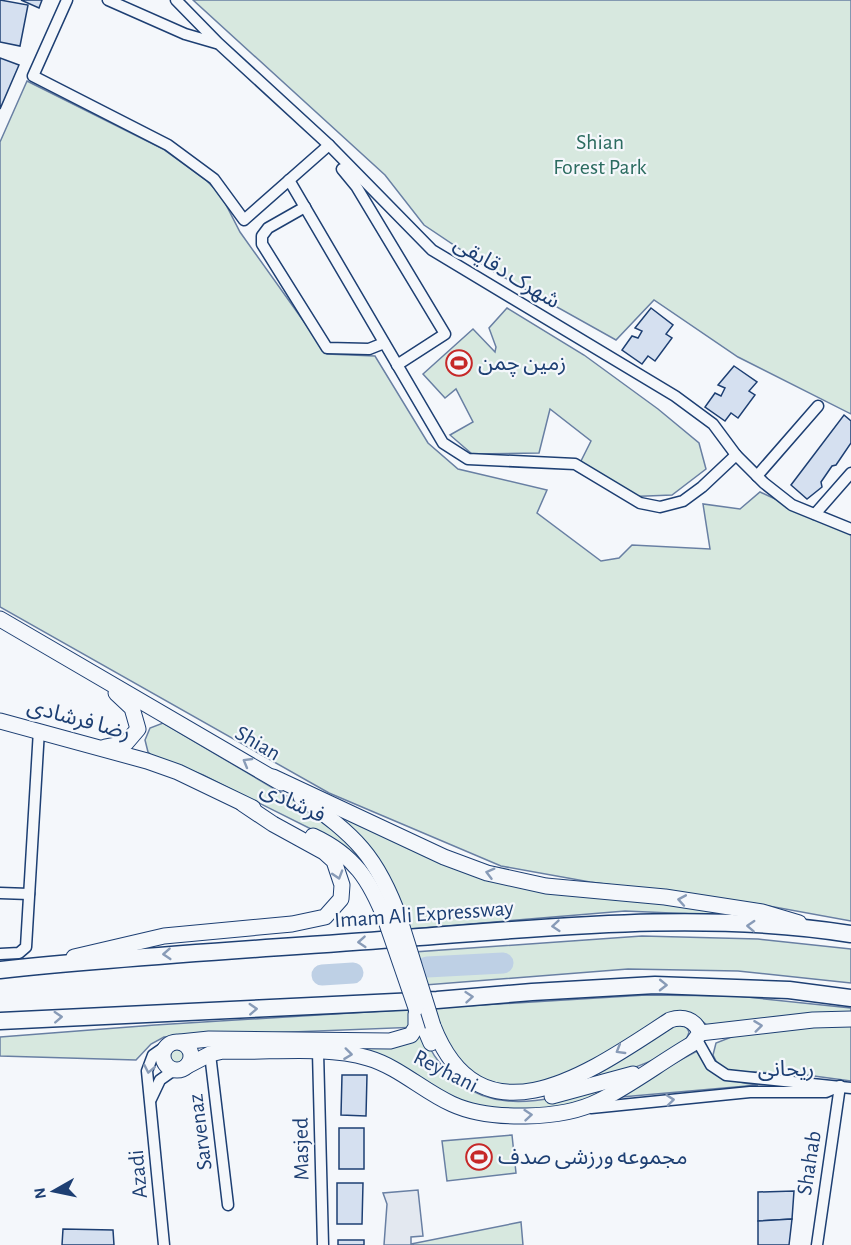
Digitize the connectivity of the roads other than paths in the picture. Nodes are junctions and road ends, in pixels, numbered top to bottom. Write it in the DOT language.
graph roads {
  1 [pos="67,0"];
  2 [pos="108,0"];
  3 [pos="176,0"];
  4 [pos="219,43"];
  5 [pos="329,145"];
  6 [pos="342,169"];
  7 [pos="289,180"];
  8 [pos="305,207"];
  9 [pos="384,343"];
  10 [pos="397,365"];
  11 [pos="818,406"];
  12 [pos="736,455"];
  13 [pos="851,472"];
  14 [pos="757,476"];
  15 [pos="815,514"];
  16 [pos="851,529"];
  17 [pos="0,619"];
  18 [pos="52,648"];
  19 [pos="166,715"];
  20 [pos="0,721"];
  21 [pos="138,729"];
  22 [pos="39,730"];
  23 [pos="99,748"];
  24 [pos="147,761"];
  25 [pos="273,777"];
  26 [pos="243,804"];
  27 [pos="0,893"];
  28 [pos="29,894"];
  29 [pos="393,921"];
  30 [pos="822,929"];
  31 [pos="851,934"];
  32 [pos="0,954"];
  33 [pos="35,966"];
  34 [pos="0,970"];
  35 [pos="851,998"];
  36 [pos="416,1008"];
  37 [pos="851,1019"];
  38 [pos="0,1021"];
  39 [pos="699,1036"];
  40 [pos="173,1044"];
  41 [pos="318,1052"];
  42 [pos="210,1054"];
  43 [pos="181,1068"];
  44 [pos="651,1068"];
  45 [pos="845,1087"];
  46 [pos="151,1099"];
  47 [pos="570,1110"];
  48 [pos="228,1205"];
  49 [pos="164,1245"];
  50 [pos="323,1245"];
  51 [pos="817,1245"];
  1 -- 7 [label="street"];
  2 -- 4 [label="street"];
  3 -- 4 [label="street, شهرک دقایقی"];
  4 -- 5 [label="street, شهرک دقایقی"];
  5 -- 7 [label="street"];
  5 -- 12 [label="street, شهرک دقایقی"];
  6 -- 10 [label="street"];
  7 -- 8 [label="street"];
  8 -- 9 [label="street"];
  8 -- 9 [label="street"];
  9 -- 10 [label="street"];
  10 -- 12 [label="street"];
  11 -- 14 [label="street"];
  12 -- 14 [label="street, شهرک دقایقی"];
  13 -- 15 [label="street"];
  14 -- 15 [label="street, شهرک دقایقی"];
  15 -- 16 [label="street, شهرک دقایقی"];
  17 -- 18 [label="main road"];
  18 -- 19 [label="main road, Shian"];
  18 -- 21 [label="main road"];
  19 -- 21 [label="main road"];
  25 -- 19 [label="main road, Shian, one-way"];
  20 -- 22 [label="main road, رضا فرشادی"];
  21 -- 23 [label="main road"];
  21 -- 24 [label="main road"];
  22 -- 23 [label="main road, رضا فرشادی"];
  22 -- 28 [label="street"];
  23 -- 24 [label="main road, رضا فرشادی"];
  24 -- 26 [label="main road, فرشادی"];
  25 -- 29 [label="main road, Shian"];
  30 -- 25 [label="main road, one-way"];
  26 -- 29 [label="main road, فرشادی"];
  26 -- 33 [label="main road, one-way"];
  27 -- 28 [label="street"];
  28 -- 32 [label="street"];
  29 -- 36 [label="main road, bridge"];
  39 -- 29 [label="main road, ریحانی, one-way, bridge"];
  30 -- 31 [label="highway, Imam Ali Expressway"];
  30 -- 33 [label="highway, Imam Ali Expressway, one-way"];
  33 -- 34 [label="highway, Imam Ali Expressway"];
  38 -- 35 [label="highway, one-way"];
  36 -- 40 [label="main road"];
  36 -- 44 [label="main road"];
  39 -- 37 [label="main road, one-way"];
  39 -- 44 [label="main road, Reyhani"];
  39 -- 45 [label="street, ریحانی"];
  40 -- 43 [label="main road"];
  40 -- 43 [label="main road"];
  40 -- 46 [label="street, Azadi, one-way"];
  41 -- 42 [label="main road, Reyhani"];
  41 -- 47 [label="main road, Reyhani, one-way"];
  41 -- 50 [label="street, Masjed"];
  42 -- 43 [label="main road, Reyhani"];
  42 -- 48 [label="street, Sarvenaz"];
  43 -- 46 [label="street"];
  44 -- 47 [label="main road, Reyhani"];
  47 -- 45 [label="street, ریحانی, one-way"];
  45 -- 51 [label="street, Shahab"];
  46 -- 49 [label="street, Azadi"];
}
